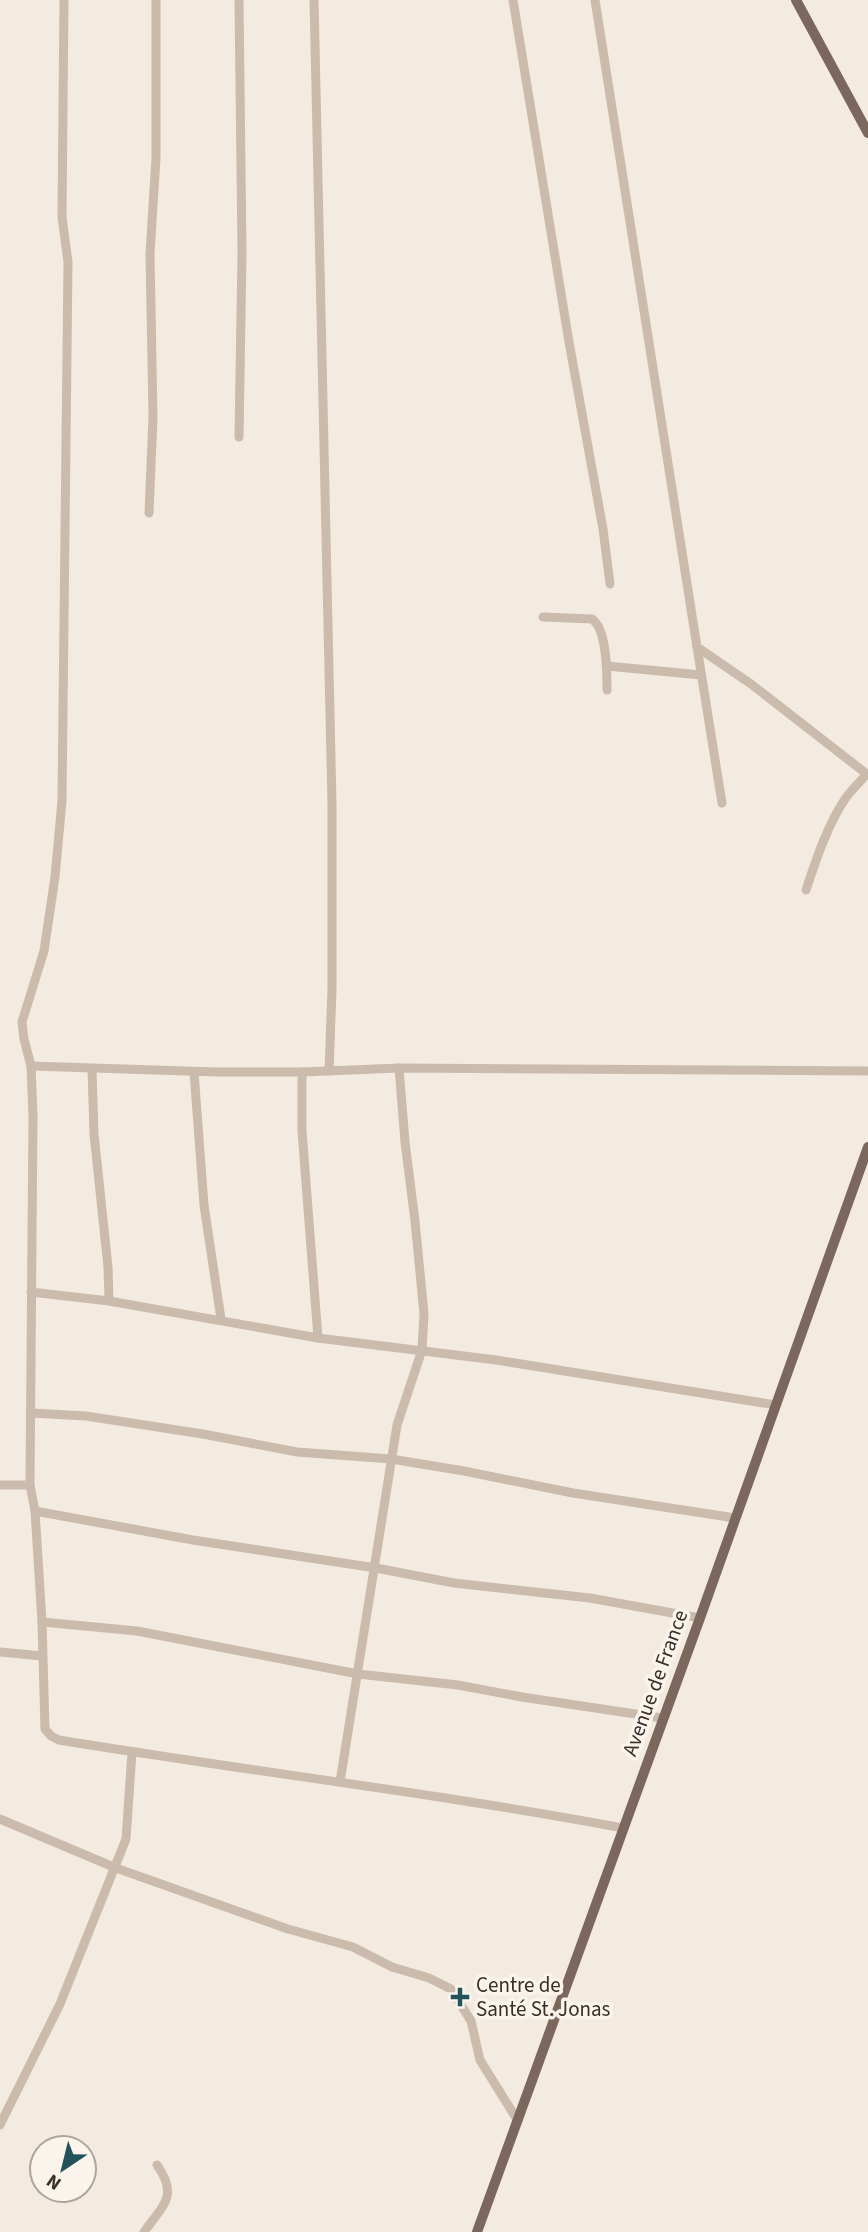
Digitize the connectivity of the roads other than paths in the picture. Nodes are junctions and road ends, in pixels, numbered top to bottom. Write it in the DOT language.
graph roads {
  1 [pos="64,0"];
  2 [pos="156,0"];
  3 [pos="239,0"];
  4 [pos="314,0"];
  5 [pos="513,0"];
  6 [pos="595,0"];
  7 [pos="796,0"];
  8 [pos="868,133"];
  9 [pos="239,436"];
  10 [pos="149,513"];
  11 [pos="610,584"];
  12 [pos="543,617"];
  13 [pos="697,647"];
  14 [pos="607,666"];
  15 [pos="701,675"];
  16 [pos="607,690"];
  17 [pos="868,774"];
  18 [pos="722,803"];
  19 [pos="806,890"];
  20 [pos="32,1066"];
  21 [pos="92,1069"];
  22 [pos="399,1069"];
  23 [pos="868,1071"];
  24 [pos="194,1072"];
  25 [pos="302,1072"];
  26 [pos="329,1072"];
  27 [pos="868,1147"];
  28 [pos="31,1293"];
  29 [pos="109,1301"];
  30 [pos="221,1319"];
  31 [pos="318,1338"];
  32 [pos="422,1350"];
  33 [pos="776,1405"];
  34 [pos="31,1413"];
  35 [pos="391,1459"];
  36 [pos="0,1485"];
  37 [pos="30,1485"];
  38 [pos="34,1511"];
  39 [pos="735,1518"];
  40 [pos="376,1568"];
  41 [pos="700,1618"];
  42 [pos="42,1622"];
  43 [pos="0,1652"];
  44 [pos="42,1656"];
  45 [pos="358,1674"];
  46 [pos="663,1718"];
  47 [pos="132,1752"];
  48 [pos="340,1782"];
  49 [pos="0,1819"];
  50 [pos="623,1828"];
  51 [pos="116,1868"];
  52 [pos="518,2121"];
  53 [pos="0,2125"];
  54 [pos="157,2165"];
  55 [pos="144,2232"];
  56 [pos="477,2232"];
  1 -- 20 [label="street"];
  2 -- 10 [label="street"];
  3 -- 9 [label="street"];
  4 -- 26 [label="street"];
  5 -- 11 [label="street"];
  6 -- 13 [label="street"];
  7 -- 8 [label="main road"];
  12 -- 14 [label="street"];
  13 -- 15 [label="street"];
  13 -- 17 [label="street"];
  14 -- 15 [label="street"];
  14 -- 16 [label="street"];
  15 -- 18 [label="street"];
  17 -- 19 [label="street"];
  20 -- 21 [label="street"];
  20 -- 28 [label="street"];
  21 -- 24 [label="street"];
  21 -- 29 [label="street"];
  22 -- 23 [label="street"];
  22 -- 26 [label="street"];
  22 -- 32 [label="street"];
  24 -- 25 [label="street"];
  24 -- 30 [label="street"];
  25 -- 26 [label="street"];
  25 -- 31 [label="street"];
  27 -- 33 [label="main road, Avenue de France"];
  28 -- 29 [label="street"];
  28 -- 34 [label="street"];
  29 -- 30 [label="street"];
  30 -- 31 [label="street"];
  31 -- 32 [label="street"];
  32 -- 33 [label="street"];
  32 -- 35 [label="street"];
  33 -- 39 [label="main road, Avenue de France"];
  34 -- 35 [label="street"];
  34 -- 37 [label="street"];
  35 -- 39 [label="street"];
  35 -- 40 [label="street"];
  36 -- 37 [label="street"];
  37 -- 38 [label="street"];
  38 -- 40 [label="street"];
  38 -- 42 [label="street"];
  39 -- 41 [label="main road, Avenue de France"];
  40 -- 41 [label="street"];
  40 -- 45 [label="street"];
  41 -- 46 [label="main road, Avenue de France"];
  42 -- 44 [label="street"];
  42 -- 45 [label="street"];
  43 -- 44 [label="street"];
  44 -- 47 [label="street"];
  45 -- 46 [label="street"];
  45 -- 48 [label="street"];
  46 -- 50 [label="main road, Avenue de France"];
  47 -- 48 [label="street"];
  47 -- 51 [label="street"];
  48 -- 50 [label="street"];
  49 -- 51 [label="street"];
  50 -- 52 [label="main road, Avenue de France"];
  51 -- 52 [label="street"];
  51 -- 53 [label="street"];
  52 -- 56 [label="main road, Avenue de France"];
  54 -- 55 [label="street"];
}
